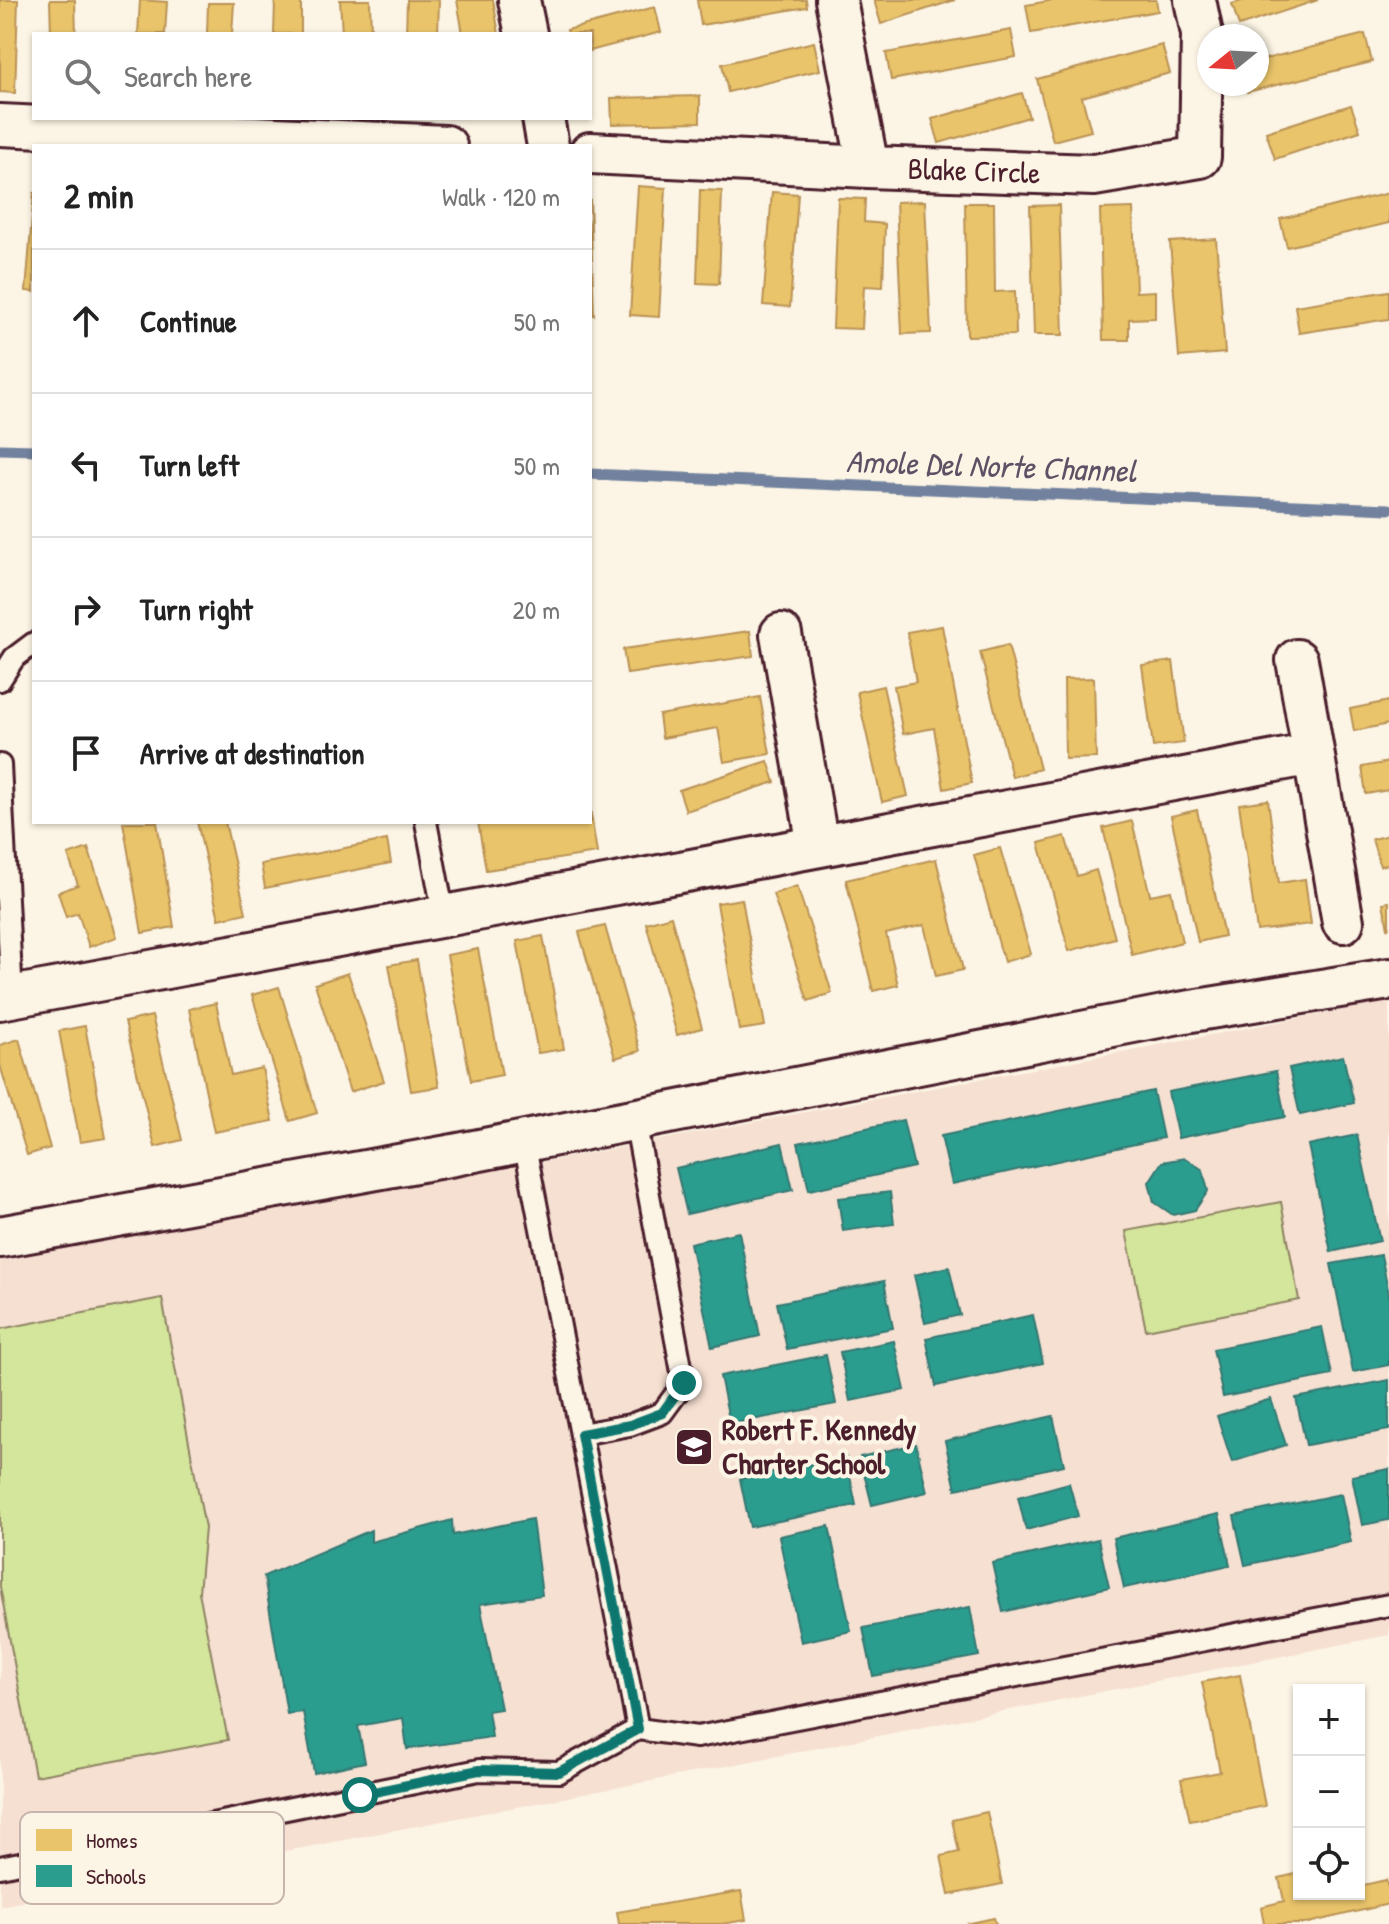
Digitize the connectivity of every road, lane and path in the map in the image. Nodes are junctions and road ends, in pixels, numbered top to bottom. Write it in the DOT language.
graph roads {
  1 [pos="519,0"];
  2 [pos="836,0"];
  3 [pos="1195,0"];
  4 [pos="526,32"];
  5 [pos="543,120"];
  6 [pos="0,125"];
  7 [pos="404,144"];
  8 [pos="548,144"];
  9 [pos="592,153"];
  10 [pos="868,167"];
  11 [pos="781,634"];
  12 [pos="32,644"];
  13 [pos="1297,660"];
  14 [pos="0,680"];
  15 [pos="1313,754"];
  16 [pos="0,765"];
  17 [pos="426,824"];
  18 [pos="818,846"];
  19 [pos="444,916"];
  20 [pos="1343,922"];
  21 [pos="1389,979"];
  22 [pos="6,998"];
  23 [pos="635,1120"];
  24 [pos="524,1141"];
  25 [pos="0,1237"];
  26 [pos="581,1434"];
  27 [pos="1389,1605"];
  28 [pos="638,1729"];
  29 [pos="272,1812"];
  30 [pos="20,1863"];
  31 [pos="0,1867"];
  1 -- 4 [label="street"];
  2 -- 10 [label="street"];
  3 -- 10 [label="street, Blake Circle"];
  5 -- 8 [label="street"];
  6 -- 7 [label="street"];
  9 -- 10 [label="street, Blake Circle"];
  11 -- 18 [label="street"];
  12 -- 14 [label="lane"];
  13 -- 15 [label="street"];
  15 -- 18 [label="street"];
  15 -- 20 [label="street"];
  16 -- 22 [label="lane"];
  17 -- 19 [label="lane"];
  18 -- 19 [label="street"];
  19 -- 22 [label="street"];
  21 -- 23 [label="street"];
  23 -- 24 [label="street"];
  23 -- 26 [label="lane"];
  24 -- 25 [label="street"];
  24 -- 26 [label="lane"];
  26 -- 28 [label="lane"];
  27 -- 28 [label="lane"];
  28 -- 29 [label="lane"];
  30 -- 31 [label="lane"];
}
